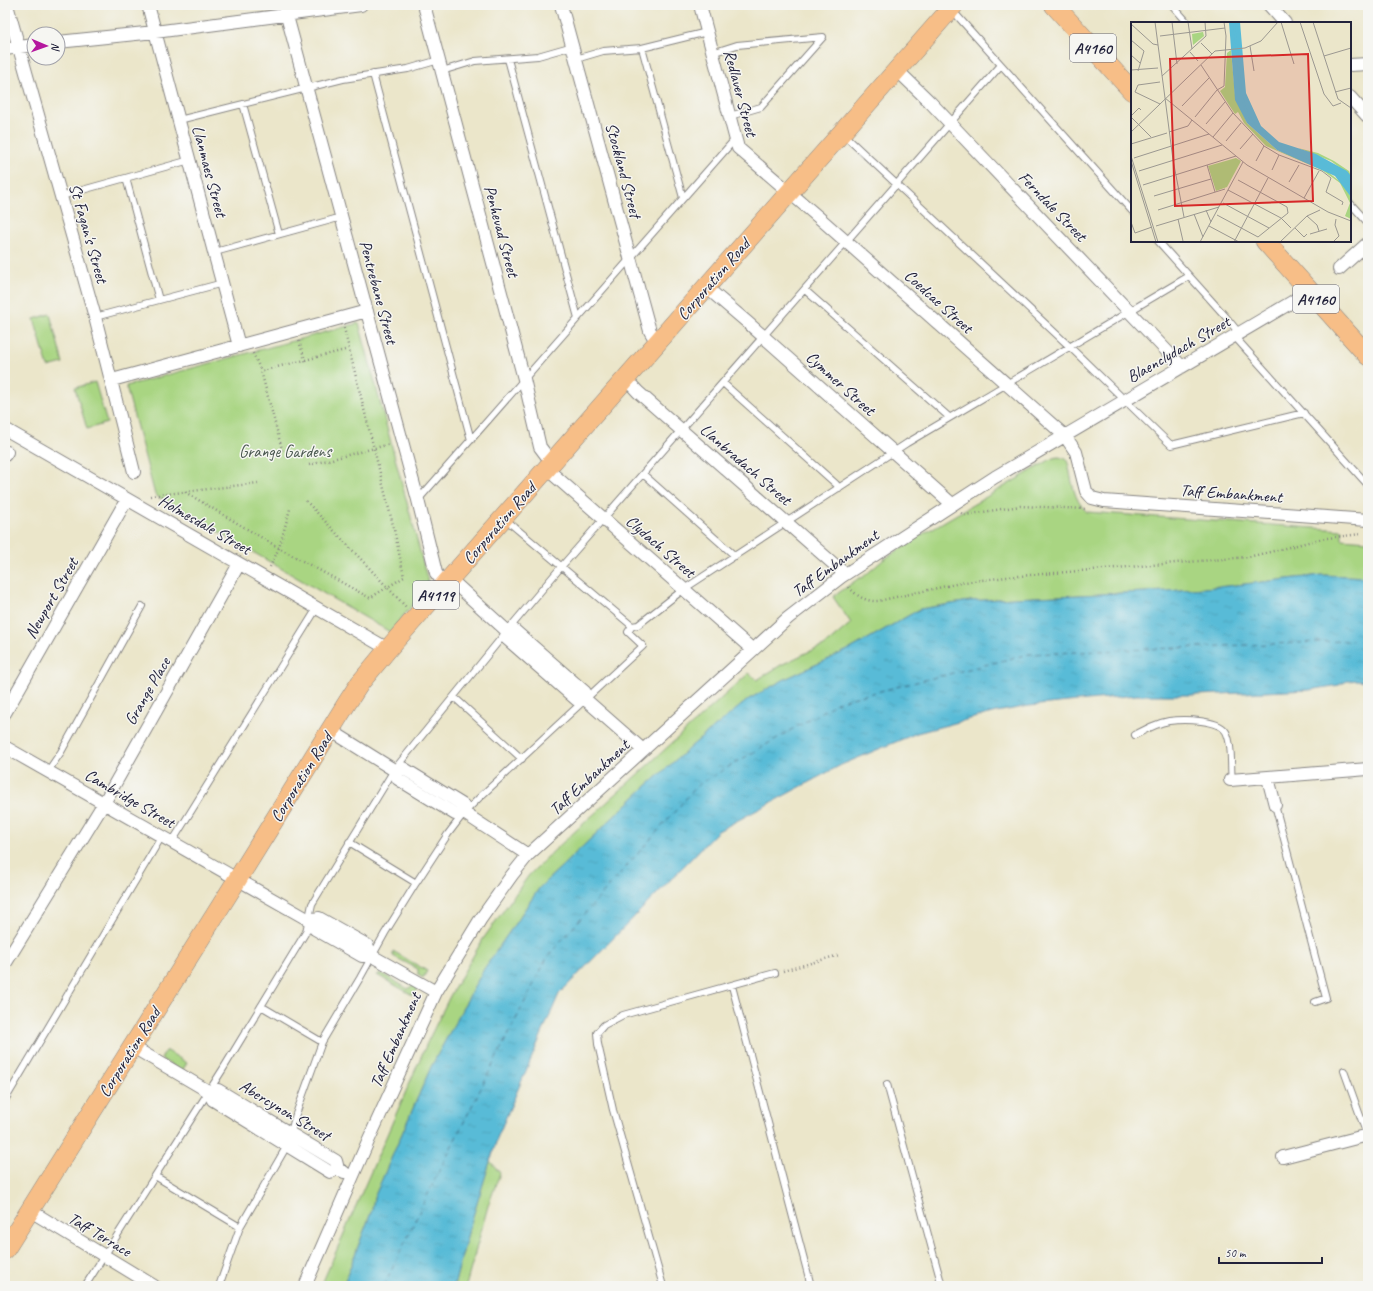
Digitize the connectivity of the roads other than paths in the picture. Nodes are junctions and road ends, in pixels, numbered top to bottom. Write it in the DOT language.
graph roads {
  1 [pos="7,5"];
  2 [pos="148,5"];
  3 [pos="361,5"];
  4 [pos="424,5"];
  5 [pos="561,5"];
  6 [pos="700,5"];
  7 [pos="1054,5"];
  8 [pos="1172,5"];
  9 [pos="1269,5"];
  10 [pos="953,7"];
  11 [pos="286,10"];
  12 [pos="1187,22"];
  13 [pos="1284,22"];
  14 [pos="155,32"];
  15 [pos="707,32"];
  16 [pos="66,41"];
  17 [pos="26,46"];
  18 [pos="573,46"];
  19 [pos="19,47"];
  20 [pos="642,48"];
  21 [pos="5,49"];
  22 [pos="712,53"];
  23 [pos="508,59"];
  24 [pos="576,59"];
  25 [pos="1368,64"];
  26 [pos="1001,65"];
  27 [pos="440,66"];
  28 [pos="1351,66"];
  29 [pos="897,70"];
  30 [pos="373,74"];
  31 [pos="307,87"];
  32 [pos="1131,91"];
  33 [pos="1351,98"];
  34 [pos="243,104"];
  35 [pos="730,116"];
  36 [pos="1368,117"];
  37 [pos="179,120"];
  38 [pos="950,124"];
  39 [pos="842,133"];
  40 [pos="736,138"];
  41 [pos="190,160"];
  42 [pos="126,178"];
  43 [pos="896,184"];
  44 [pos="790,192"];
  45 [pos="61,196"];
  46 [pos="683,198"];
  47 [pos="1351,204"];
  48 [pos="1131,210"];
  49 [pos="342,218"];
  50 [pos="1368,223"];
  51 [pos="278,234"];
  52 [pos="847,242"];
  53 [pos="1159,242"];
  54 [pos="1266,242"];
  55 [pos="1368,243"];
  56 [pos="215,252"];
  57 [pos="630,257"];
  58 [pos="1339,269"];
  59 [pos="1189,276"];
  60 [pos="223,283"];
  61 [pos="706,287"];
  62 [pos="805,290"];
  63 [pos="1308,290"];
  64 [pos="159,300"];
  65 [pos="367,310"];
  66 [pos="1129,310"];
  67 [pos="95,317"];
  68 [pos="578,318"];
  69 [pos="1237,335"];
  70 [pos="763,336"];
  71 [pos="657,343"];
  72 [pos="244,345"];
  73 [pos="1069,346"];
  74 [pos="1368,356"];
  75 [pos="1182,367"];
  76 [pos="524,379"];
  77 [pos="626,379"];
  78 [pos="112,380"];
  79 [pos="723,383"];
  80 [pos="1006,384"];
  81 [pos="1125,400"];
  82 [pos="1304,413"];
  83 [pos="950,417"];
  84 [pos="5,429"];
  85 [pos="682,430"];
  86 [pos="1065,436"];
  87 [pos="471,440"];
  88 [pos="893,452"];
  89 [pos="549,466"];
  90 [pos="134,472"];
  91 [pos="643,474"];
  92 [pos="1368,485"];
  93 [pos="840,488"];
  94 [pos="127,499"];
  95 [pos="418,500"];
  96 [pos="1098,500"];
  97 [pos="952,504"];
  98 [pos="504,518"];
  99 [pos="604,518"];
  100 [pos="1368,520"];
  101 [pos="787,522"];
  102 [pos="735,556"];
  103 [pos="239,564"];
  104 [pos="561,567"];
  105 [pos="843,576"];
  106 [pos="448,582"];
  107 [pos="684,590"];
  108 [pos="142,606"];
  109 [pos="317,608"];
  110 [pos="632,626"];
  111 [pos="507,631"];
  112 [pos="388,649"];
  113 [pos="753,650"];
  114 [pos="454,697"];
  115 [pos="586,700"];
  116 [pos="5,713"];
  117 [pos="330,730"];
  118 [pos="1135,735"];
  119 [pos="5,747"];
  120 [pos="643,750"];
  121 [pos="522,759"];
  122 [pos="1368,769"];
  123 [pos="394,770"];
  124 [pos="48,771"];
  125 [pos="1268,778"];
  126 [pos="1231,780"];
  127 [pos="104,803"];
  128 [pos="1275,804"];
  129 [pos="464,813"];
  130 [pos="167,839"];
  131 [pos="349,842"];
  132 [pos="528,856"];
  133 [pos="237,880"];
  134 [pos="416,883"];
  135 [pos="305,918"];
  136 [pos="372,956"];
  137 [pos="5,964"];
  138 [pos="775,973"];
  139 [pos="732,986"];
  140 [pos="436,992"];
  141 [pos="1315,1002"];
  142 [pos="261,1006"];
  143 [pos="322,1042"];
  144 [pos="133,1046"];
  145 [pos="1344,1071"];
  146 [pos="887,1084"];
  147 [pos="208,1091"];
  148 [pos="5,1100"];
  149 [pos="291,1134"];
  150 [pos="1367,1135"];
  151 [pos="288,1146"];
  152 [pos="1283,1157"];
  153 [pos="338,1169"];
  154 [pos="155,1176"];
  155 [pos="353,1177"];
  156 [pos="28,1210"];
  157 [pos="240,1227"];
  158 [pos="5,1250"];
  159 [pos="104,1255"];
  160 [pos="85,1286"];
  161 [pos="154,1286"];
  162 [pos="219,1286"];
  163 [pos="305,1286"];
  164 [pos="663,1286"];
  165 [pos="811,1286"];
  166 [pos="942,1286"];
  1 -- 19 [label="street, St Fagan's Street"];
  2 -- 14 [label="street, Llanmaes Street"];
  3 -- 11 [label="street"];
  4 -- 27 [label="street, Penhevad Street"];
  5 -- 18 [label="street, Stockland Street"];
  6 -- 15 [label="street, Redlaver Street"];
  7 -- 32 [label="main road, A4160"];
  8 -- 12 [label="lane"];
  9 -- 13 [label="street"];
  10 -- 26 [label="lane"];
  10 -- 29 [label="main road, Corporation Road / A4119"];
  11 -- 14 [label="street"];
  11 -- 31 [label="street, Pentrebane Street"];
  14 -- 16 [label="street"];
  14 -- 37 [label="street, Llanmaes Street"];
  15 -- 20 [label="lane"];
  15 -- 22 [label="street, Redlaver Street"];
  17 -- 19 [label="street"];
  18 -- 23 [label="lane"];
  18 -- 24 [label="street, Stockland Street"];
  19 -- 21 [label="street"];
  19 -- 45 [label="street, St Fagan's Street"];
  20 -- 24 [label="lane"];
  20 -- 46 [label="lane"];
  22 -- 35 [label="street, Redlaver Street"];
  22 -- 35 [label="lane"];
  23 -- 27 [label="lane"];
  23 -- 68 [label="lane"];
  24 -- 57 [label="street, Stockland Street"];
  25 -- 28 [label="street"];
  26 -- 38 [label="lane"];
  26 -- 48 [label="lane"];
  27 -- 30 [label="lane"];
  27 -- 76 [label="street, Penhevad Street"];
  29 -- 38 [label="street, Ferndale Street"];
  29 -- 39 [label="main road, Corporation Road / A4119"];
  30 -- 31 [label="lane"];
  30 -- 87 [label="lane"];
  31 -- 34 [label="lane"];
  31 -- 49 [label="street, Pentrebane Street"];
  33 -- 36 [label="street"];
  34 -- 37 [label="lane"];
  34 -- 51 [label="lane"];
  35 -- 40 [label="street, Redlaver Street"];
  37 -- 41 [label="street, Llanmaes Street"];
  38 -- 43 [label="lane"];
  38 -- 66 [label="street, Ferndale Street"];
  39 -- 43 [label="lane"];
  39 -- 44 [label="main road, Corporation Road / A4119"];
  40 -- 44 [label="street, Redlaver Street"];
  40 -- 46 [label="lane"];
  41 -- 42 [label="lane"];
  41 -- 56 [label="street, Llanmaes Street"];
  42 -- 45 [label="lane"];
  42 -- 64 [label="lane"];
  43 -- 52 [label="lane"];
  43 -- 73 [label="lane"];
  44 -- 52 [label="street, Coedcae Street"];
  44 -- 61 [label="main road, Corporation Road / A4119"];
  45 -- 67 [label="street, St Fagan's Street"];
  46 -- 57 [label="lane"];
  47 -- 50 [label="lane"];
  49 -- 51 [label="lane"];
  49 -- 65 [label="street, Pentrebane Street"];
  51 -- 56 [label="lane"];
  52 -- 62 [label="lane"];
  52 -- 80 [label="street, Coedcae Street"];
  53 -- 59 [label="lane"];
  54 -- 63 [label="main road, A4160"];
  55 -- 58 [label="street"];
  56 -- 60 [label="street, Llanmaes Street"];
  57 -- 68 [label="lane"];
  57 -- 71 [label="street, Stockland Street"];
  59 -- 66 [label="lane"];
  59 -- 69 [label="lane"];
  60 -- 64 [label="lane"];
  60 -- 72 [label="street, Llanmaes Street"];
  61 -- 70 [label="street, Cymmer Street"];
  61 -- 71 [label="main road, Corporation Road / A4119"];
  62 -- 70 [label="lane"];
  62 -- 83 [label="lane"];
  63 -- 69 [label="street, Blaenclydach Street"];
  63 -- 74 [label="main road, A4160"];
  64 -- 67 [label="lane"];
  65 -- 72 [label="street"];
  65 -- 95 [label="street, Pentrebane Street"];
  66 -- 73 [label="lane"];
  66 -- 75 [label="street, Ferndale Street"];
  67 -- 78 [label="street, St Fagan's Street"];
  68 -- 76 [label="lane"];
  69 -- 75 [label="street, Blaenclydach Street"];
  69 -- 82 [label="lane"];
  70 -- 79 [label="lane"];
  70 -- 88 [label="street, Cymmer Street"];
  71 -- 77 [label="main road, Corporation Road / A4119"];
  72 -- 78 [label="street"];
  73 -- 80 [label="lane"];
  73 -- 81 [label="lane"];
  75 -- 81 [label="street, Blaenclydach Street"];
  76 -- 87 [label="lane"];
  76 -- 89 [label="street, Penhevad Street"];
  77 -- 85 [label="street, Llanbradach Street"];
  77 -- 89 [label="main road, Corporation Road / A4119"];
  78 -- 90 [label="street, St Fagan's Street"];
  79 -- 85 [label="lane"];
  79 -- 93 [label="lane"];
  80 -- 83 [label="lane"];
  80 -- 86 [label="street, Coedcae Street"];
  81 -- 82 [label="lane"];
  81 -- 86 [label="street, Blaenclydach Street"];
  82 -- 92 [label="lane"];
  83 -- 88 [label="lane"];
  84 -- 94 [label="street, Holmesdale Street"];
  85 -- 91 [label="lane"];
  85 -- 101 [label="street, Llanbradach Street"];
  86 -- 96 [label="street, Coedcae Street"];
  86 -- 97 [label="street, Taff Embankment"];
  87 -- 95 [label="lane"];
  88 -- 93 [label="lane"];
  88 -- 97 [label="street, Cymmer Street"];
  89 -- 98 [label="main road, Corporation Road / A4119"];
  89 -- 99 [label="street, Clydach Street"];
  91 -- 99 [label="lane"];
  91 -- 102 [label="lane"];
  93 -- 101 [label="lane"];
  94 -- 103 [label="street, Holmesdale Street"];
  94 -- 116 [label="street, Newport Street"];
  95 -- 106 [label="street, Pentrebane Street"];
  96 -- 100 [label="street, Taff Embankment"];
  97 -- 105 [label="street, Taff Embankment"];
  98 -- 104 [label="lane"];
  98 -- 106 [label="main road, Corporation Road / A4119"];
  99 -- 104 [label="lane"];
  99 -- 107 [label="street, Clydach Street"];
  101 -- 102 [label="lane"];
  101 -- 105 [label="street, Llanbradach Street"];
  102 -- 107 [label="lane"];
  103 -- 109 [label="street, Holmesdale Street"];
  103 -- 127 [label="street, Grange Place"];
  104 -- 110 [label="lane"];
  104 -- 111 [label="lane"];
  105 -- 113 [label="street, Taff Embankment"];
  106 -- 111 [label="street, Pentrebane Street"];
  106 -- 112 [label="main road, Corporation Road / A4119"];
  107 -- 110 [label="lane"];
  107 -- 113 [label="street, Clydach Street"];
  108 -- 124 [label="lane"];
  109 -- 112 [label="street, Holmesdale Street"];
  109 -- 130 [label="lane"];
  110 -- 115 [label="lane"];
  111 -- 114 [label="lane"];
  111 -- 115 [label="street, Pentrebane Street"];
  112 -- 117 [label="main road, Corporation Road / A4119"];
  113 -- 120 [label="street, Taff Embankment"];
  114 -- 121 [label="lane"];
  114 -- 123 [label="lane"];
  115 -- 120 [label="street, Pentrebane Street"];
  115 -- 121 [label="lane"];
  117 -- 123 [label="street"];
  117 -- 133 [label="main road, Corporation Road / A4119"];
  118 -- 126 [label="lane"];
  119 -- 124 [label="street, Cambridge Street"];
  120 -- 132 [label="street, Taff Embankment"];
  121 -- 129 [label="lane"];
  122 -- 125 [label="street"];
  123 -- 129 [label="street"];
  123 -- 131 [label="lane"];
  124 -- 127 [label="street, Cambridge Street"];
  125 -- 126 [label="street"];
  125 -- 128 [label="street"];
  127 -- 130 [label="street, Cambridge Street"];
  127 -- 137 [label="street, Grange Place"];
  128 -- 141 [label="lane"];
  129 -- 132 [label="street"];
  129 -- 134 [label="lane"];
  130 -- 133 [label="street, Cambridge Street"];
  130 -- 148 [label="lane"];
  131 -- 134 [label="lane"];
  131 -- 135 [label="lane"];
  132 -- 140 [label="street, Taff Embankment"];
  133 -- 135 [label="street, Cambridge Street"];
  133 -- 144 [label="main road, Corporation Road / A4119"];
  134 -- 136 [label="lane"];
  135 -- 136 [label="street"];
  135 -- 142 [label="lane"];
  136 -- 140 [label="street"];
  136 -- 143 [label="lane"];
  138 -- 139 [label="lane"];
  139 -- 164 [label="lane"];
  139 -- 165 [label="lane"];
  140 -- 155 [label="street, Taff Embankment"];
  142 -- 143 [label="lane"];
  142 -- 147 [label="lane"];
  143 -- 149 [label="lane"];
  144 -- 147 [label="street, Abercynon Street"];
  144 -- 156 [label="main road, Corporation Road / A4119"];
  145 -- 150 [label="lane"];
  146 -- 166 [label="lane"];
  147 -- 149 [label="street, Abercynon Street"];
  147 -- 151 [label="street, Abercynon Street"];
  147 -- 154 [label="lane"];
  149 -- 151 [label="lane"];
  149 -- 153 [label="street, Abercynon Street"];
  150 -- 152 [label="street"];
  151 -- 153 [label="street, Abercynon Street"];
  151 -- 157 [label="lane"];
  153 -- 155 [label="street, Abercynon Street"];
  154 -- 157 [label="lane"];
  154 -- 159 [label="lane"];
  155 -- 163 [label="street, Taff Embankment"];
  156 -- 158 [label="main road, Corporation Road / A4119"];
  156 -- 159 [label="street, Taff Terrace"];
  157 -- 162 [label="lane"];
  159 -- 160 [label="lane"];
  159 -- 161 [label="street, Taff Terrace"];
}
